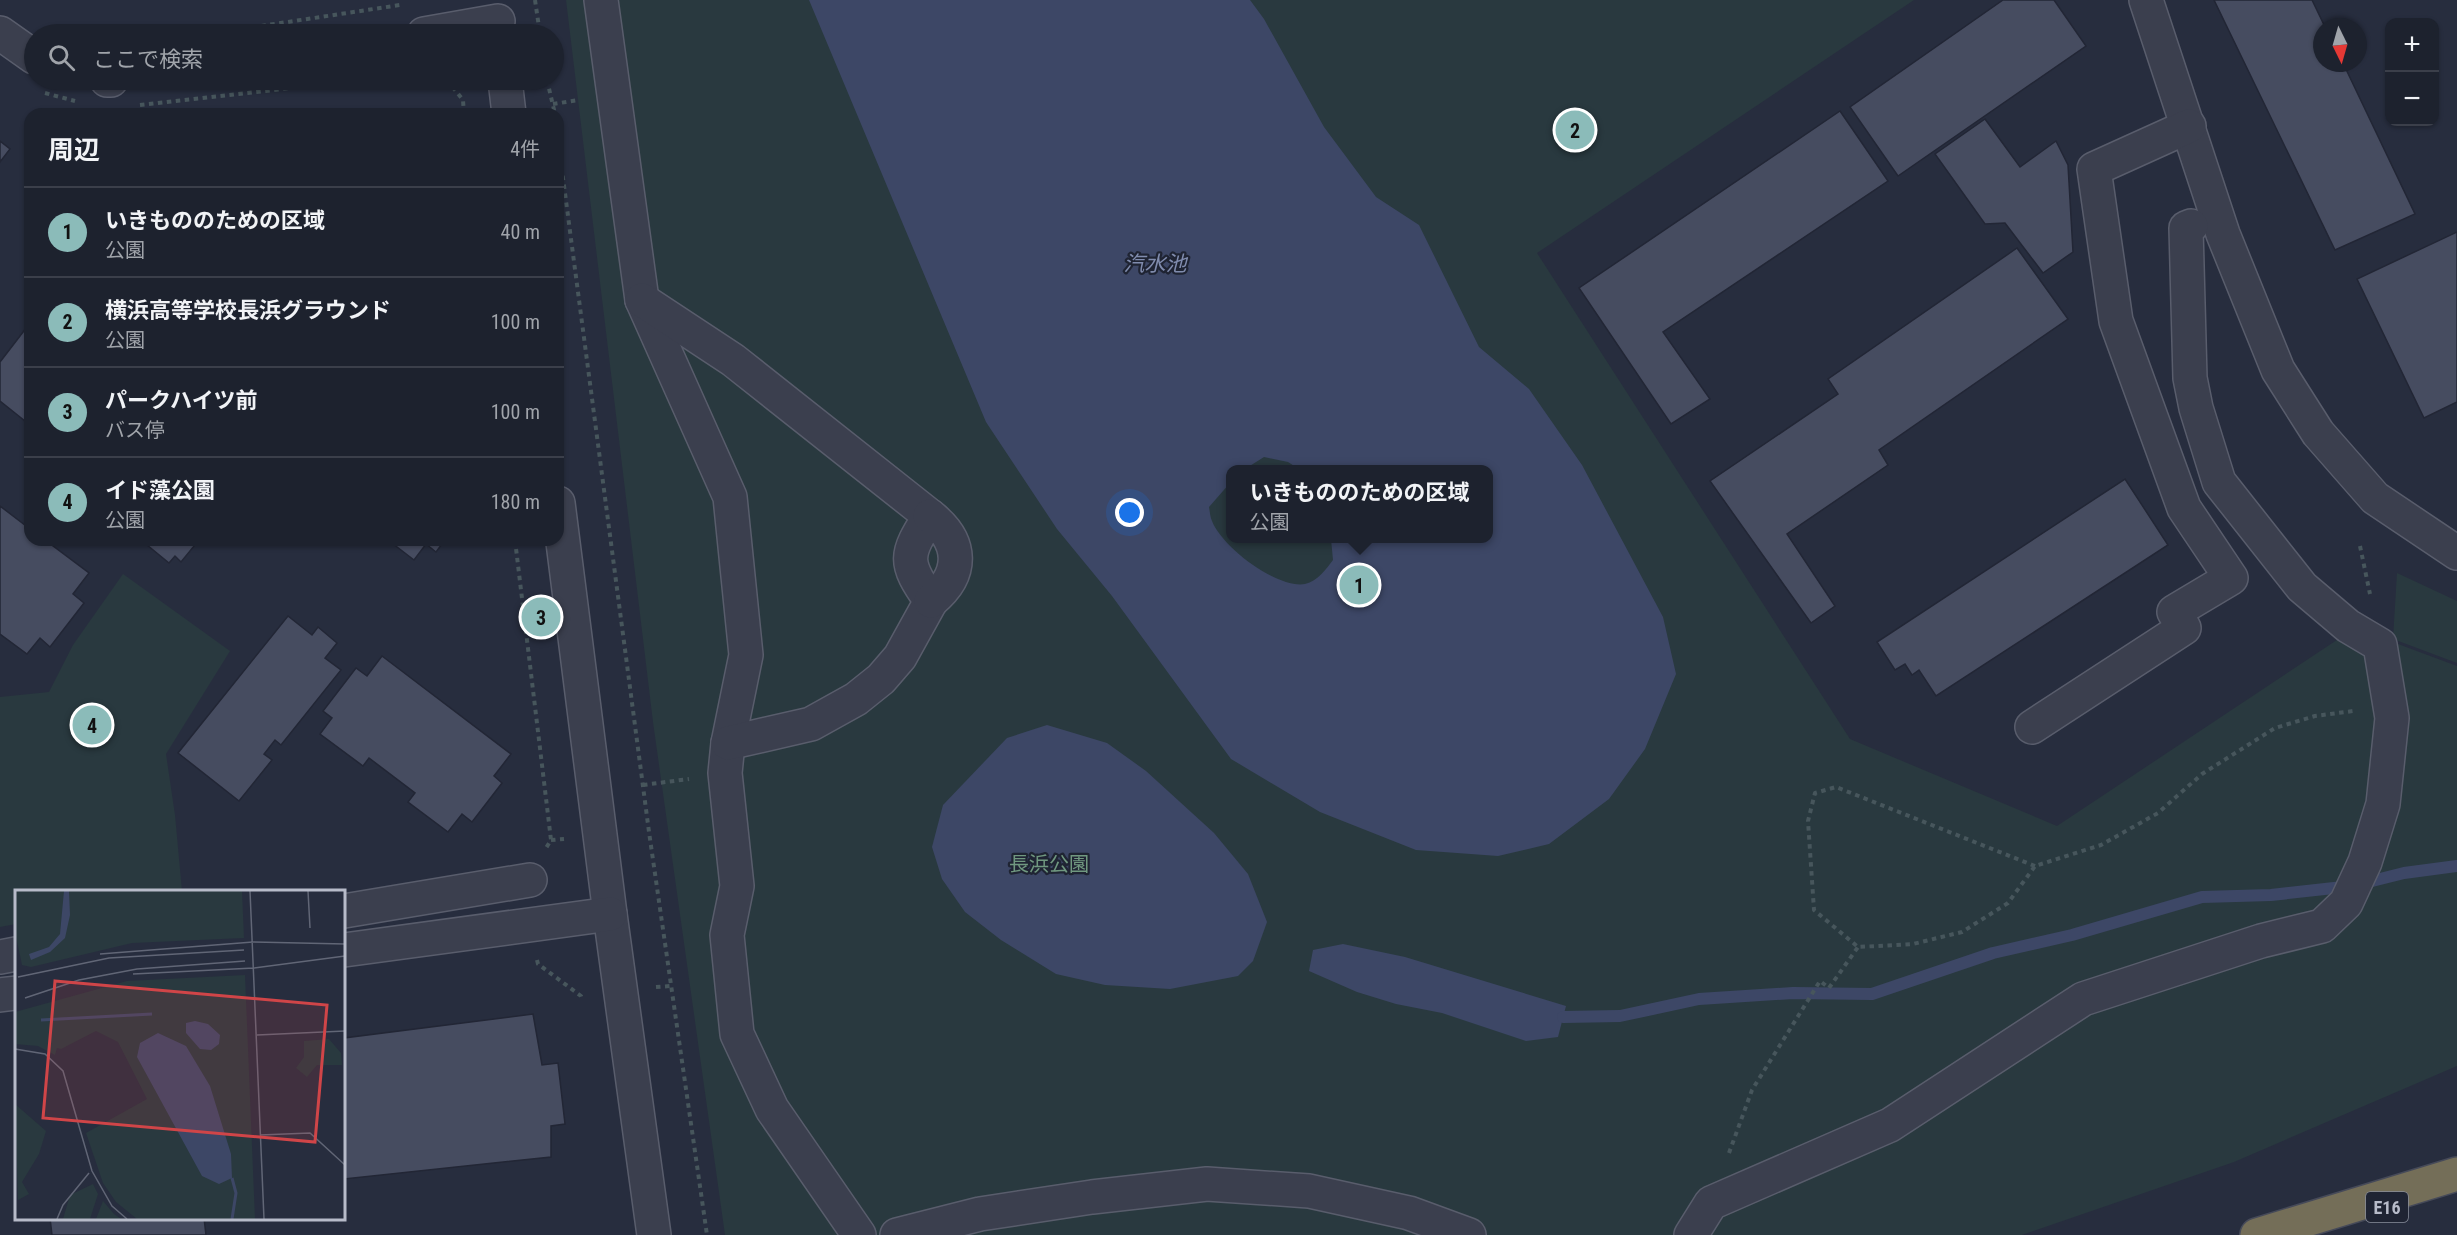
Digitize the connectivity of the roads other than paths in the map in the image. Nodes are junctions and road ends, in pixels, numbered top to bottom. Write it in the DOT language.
graph roads {
  1 [pos="601,0"];
  2 [pos="2146,0"];
  3 [pos="498,19"];
  4 [pos="473,24"];
  5 [pos="0,33"];
  6 [pos="24,50"];
  7 [pos="506,90"];
  8 [pos="508,108"];
  9 [pos="2189,126"];
  10 [pos="2191,226"];
  11 [pos="642,300"];
  12 [pos="563,546"];
  13 [pos="2457,553"];
  14 [pos="2031,727"];
  15 [pos="726,758"];
  16 [pos="530,880"];
  17 [pos="345,912"];
  18 [pos="610,914"];
  19 [pos="345,950"];
  20 [pos="15,954"];
  21 [pos="0,957"];
  22 [pos="15,993"];
  23 [pos="0,995"];
  24 [pos="2457,1177"];
  25 [pos="654,1235"];
  26 [pos="859,1235"];
  27 [pos="897,1235"];
  28 [pos="1469,1235"];
  29 [pos="1691,1235"];
  30 [pos="2257,1235"];
  31 [pos="2317,1235"];
  1 -- 11 [label="street"];
  2 -- 9 [label="street"];
  3 -- 4 [label="street"];
  5 -- 6 [label="street"];
  7 -- 8 [label="street"];
  9 -- 13 [label="street"];
  9 -- 14 [label="street"];
  10 -- 29 [label="street"];
  11 -- 15 [label="street"];
  11 -- 15 [label="street"];
  12 -- 18 [label="street"];
  15 -- 26 [label="street"];
  16 -- 17 [label="street"];
  18 -- 19 [label="street"];
  18 -- 25 [label="street"];
  20 -- 21 [label="street"];
  22 -- 23 [label="street"];
  24 -- 30 [label="highway"];
  24 -- 31 [label="highway, E16"];
  27 -- 28 [label="street"];
}
